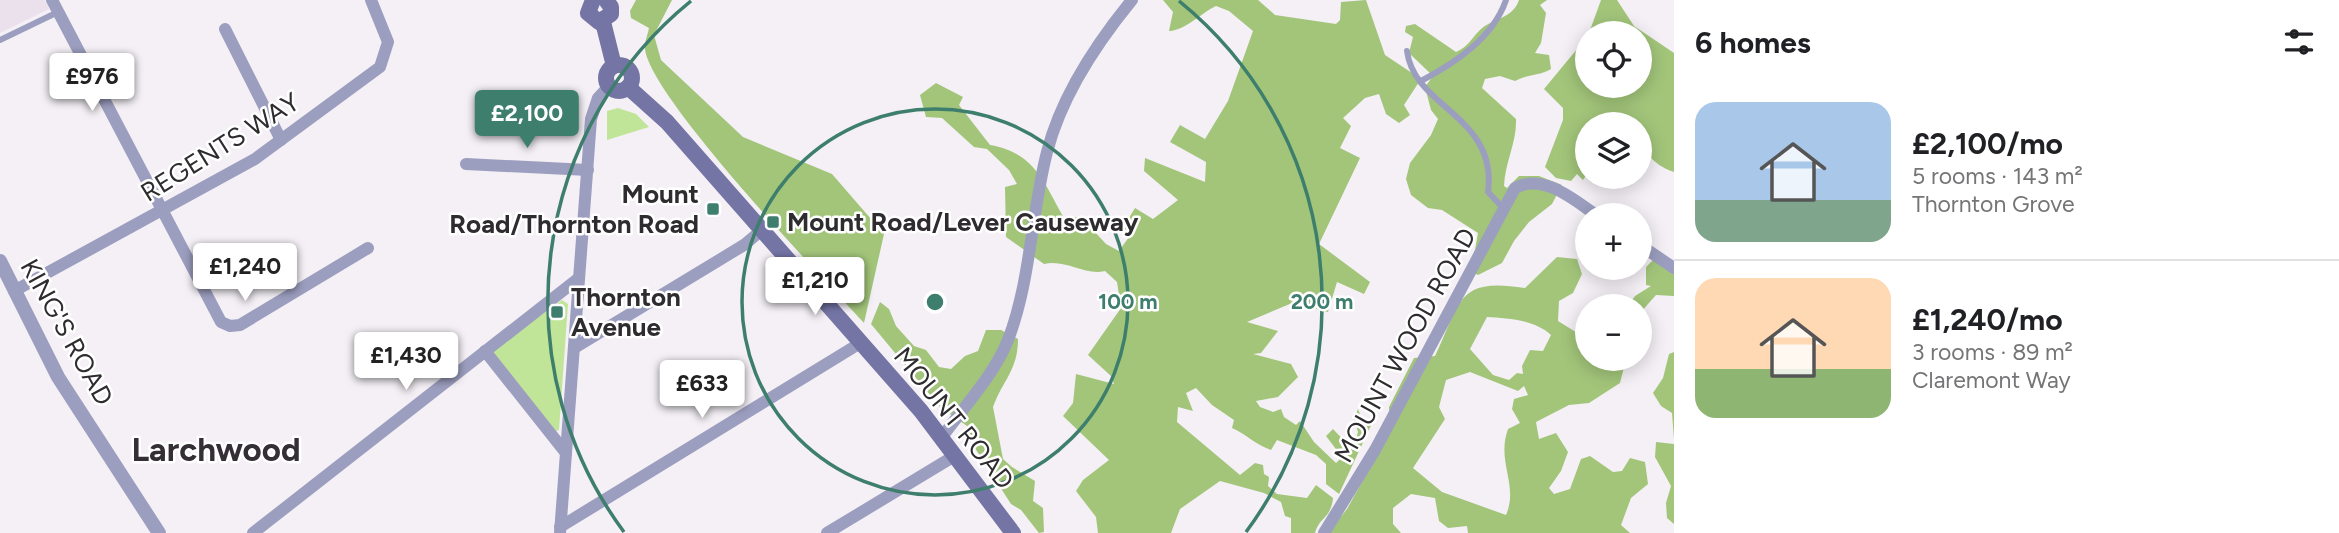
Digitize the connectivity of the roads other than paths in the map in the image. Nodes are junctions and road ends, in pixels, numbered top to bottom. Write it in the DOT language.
graph roads {
  1 [pos="371,0"];
  2 [pos="1132,0"];
  3 [pos="1506,0"];
  4 [pos="600,1"];
  5 [pos="55,6"];
  6 [pos="225,29"];
  7 [pos="0,40"];
  8 [pos="1407,51"];
  9 [pos="614,66"];
  10 [pos="1422,81"];
  11 [pos="609,86"];
  12 [pos="628,87"];
  13 [pos="281,140"];
  14 [pos="466,164"];
  15 [pos="587,170"];
  16 [pos="1576,203"];
  17 [pos="161,211"];
  18 [pos="1505,211"];
  19 [pos="763,229"];
  20 [pos="368,248"];
  21 [pos="1652,253"];
  22 [pos="0,261"];
  23 [pos="1674,268"];
  24 [pos="579,278"];
  25 [pos="15,291"];
  26 [pos="862,342"];
  27 [pos="574,348"];
  28 [pos="485,351"];
  29 [pos="942,437"];
  30 [pos="566,453"];
  31 [pos="956,455"];
  32 [pos="560,530"];
  33 [pos="159,533"];
  34 [pos="253,533"];
  35 [pos="827,533"];
  36 [pos="1013,533"];
  37 [pos="1324,533"];
  1 -- 13 [label="street, REGENTS WAY"];
  2 -- 29 [label="street"];
  3 -- 10 [label="lane"];
  4 -- 9 [label="main road"];
  5 -- 7 [label="lane"];
  5 -- 17 [label="street"];
  6 -- 13 [label="street"];
  8 -- 10 [label="lane"];
  9 -- 11 [label="main road"];
  9 -- 12 [label="main road"];
  10 -- 18 [label="lane"];
  11 -- 12 [label="main road"];
  11 -- 15 [label="street"];
  12 -- 19 [label="main road, MOUNT ROAD"];
  13 -- 17 [label="street, REGENTS WAY"];
  14 -- 15 [label="street"];
  15 -- 24 [label="street"];
  16 -- 18 [label="street, MOUNT WOOD ROAD"];
  17 -- 20 [label="street"];
  17 -- 25 [label="street, REGENTS WAY"];
  18 -- 37 [label="street, MOUNT WOOD ROAD"];
  19 -- 26 [label="main road, MOUNT ROAD"];
  19 -- 27 [label="street"];
  21 -- 23 [label="street"];
  22 -- 25 [label="street, KING'S ROAD"];
  24 -- 27 [label="street"];
  24 -- 28 [label="street"];
  25 -- 33 [label="street, KING'S ROAD"];
  26 -- 29 [label="main road, MOUNT ROAD"];
  26 -- 32 [label="street"];
  27 -- 30 [label="street"];
  28 -- 30 [label="street"];
  28 -- 34 [label="street"];
  29 -- 31 [label="main road, MOUNT ROAD"];
  30 -- 32 [label="street"];
  31 -- 35 [label="street"];
  31 -- 36 [label="main road, MOUNT ROAD"];
}
